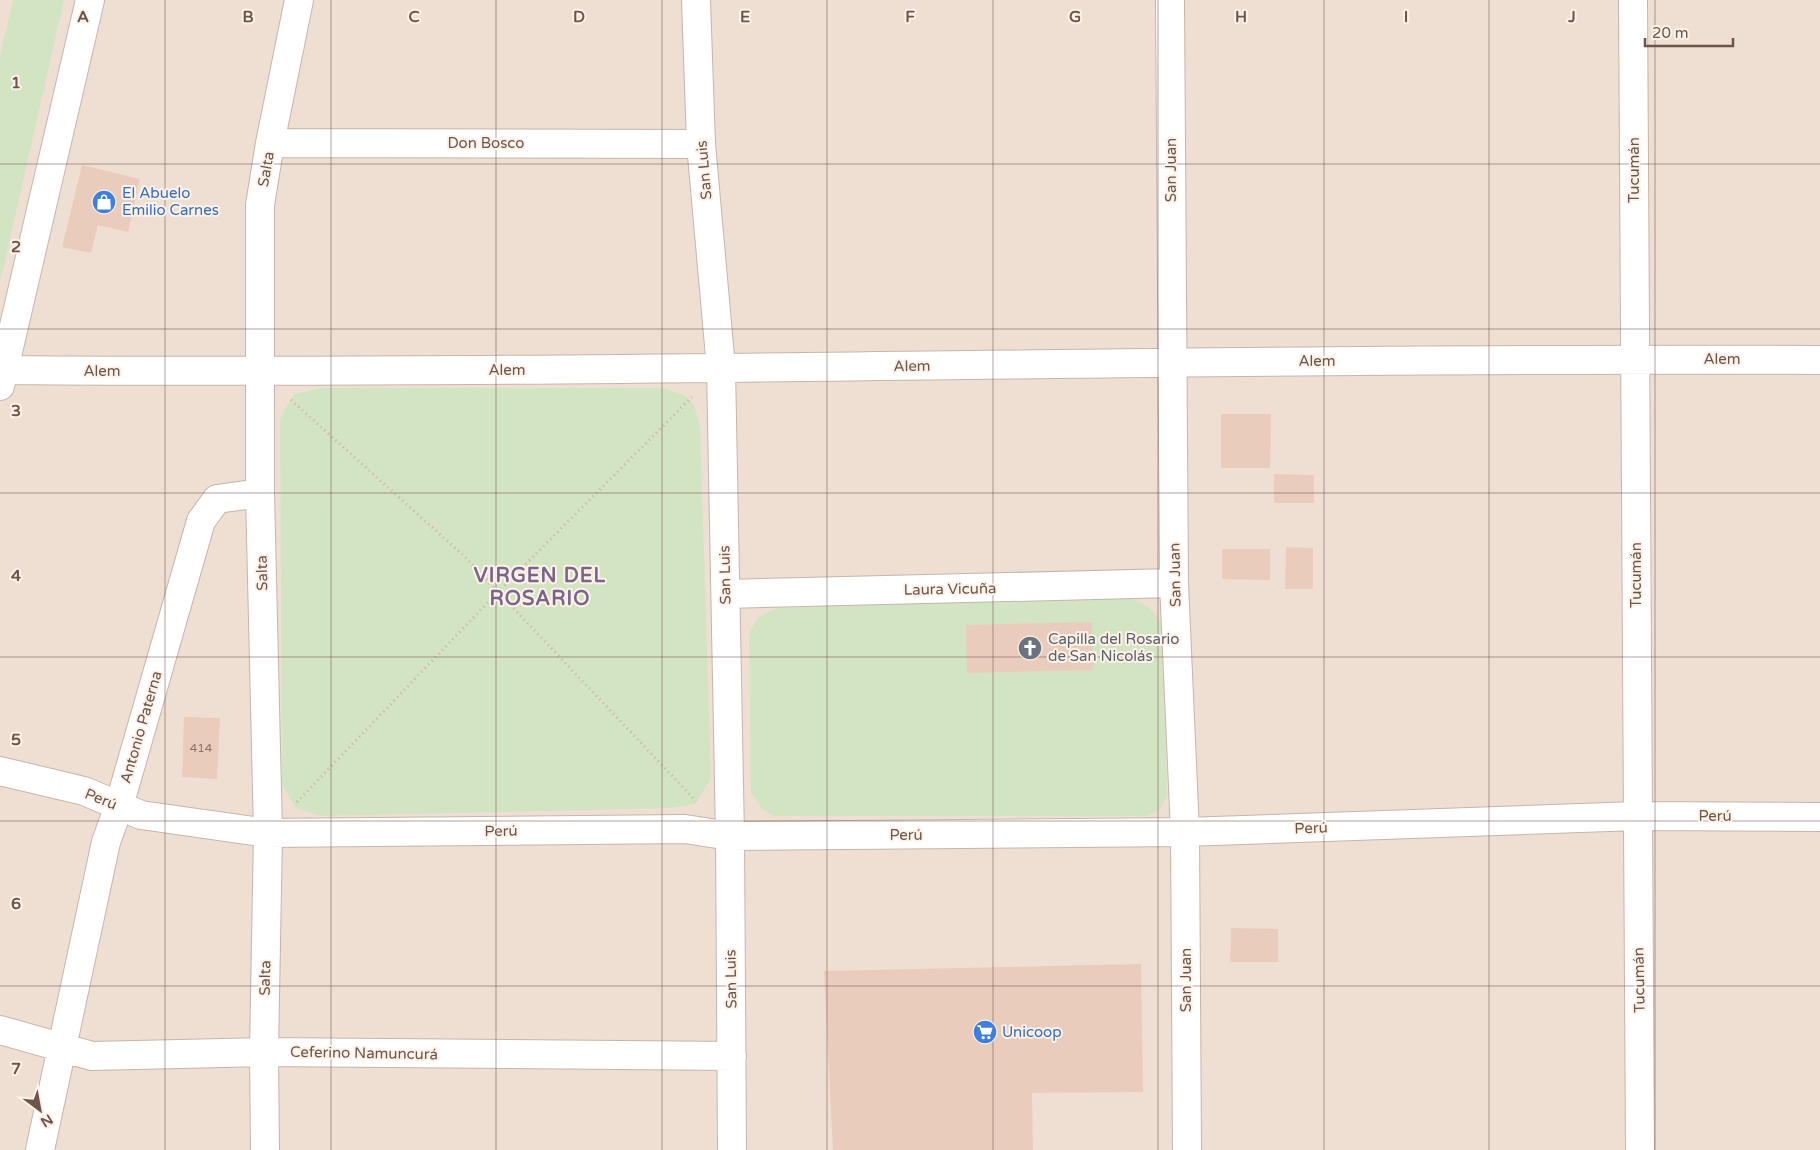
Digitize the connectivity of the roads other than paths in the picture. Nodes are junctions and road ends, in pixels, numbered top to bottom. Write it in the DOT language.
graph roads {
  1 [pos="90,0"];
  2 [pos="299,0"];
  3 [pos="696,0"];
  4 [pos="1170,0"];
  5 [pos="1633,0"];
  6 [pos="270,143"];
  7 [pos="702,144"];
  8 [pos="1635,359"];
  9 [pos="1820,360"];
  10 [pos="1172,362"];
  11 [pos="721,368"];
  12 [pos="260,372"];
  13 [pos="2,378"];
  14 [pos="260,493"];
  15 [pos="1174,584"];
  16 [pos="726,594"];
  17 [pos="0,771"];
  18 [pos="119,806"];
  19 [pos="1637,816"];
  20 [pos="1820,817"];
  21 [pos="1185,832"];
  22 [pos="268,833"];
  23 [pos="730,836"];
  24 [pos="0,1030"];
  25 [pos="63,1048"];
  26 [pos="264,1052"];
  27 [pos="732,1056"];
  28 [pos="40,1150"];
  29 [pos="265,1150"];
  30 [pos="732,1150"];
  31 [pos="1187,1150"];
  32 [pos="1640,1150"];
  1 -- 13 [label="street"];
  2 -- 6 [label="street, Salta"];
  3 -- 7 [label="street, San Luis"];
  4 -- 10 [label="street, San Juan"];
  5 -- 8 [label="street, Tucumán"];
  6 -- 7 [label="street, Don Bosco"];
  6 -- 12 [label="street, Salta"];
  7 -- 11 [label="street, San Luis"];
  8 -- 9 [label="street, Alem"];
  8 -- 10 [label="street, Alem"];
  8 -- 19 [label="street, Tucumán"];
  10 -- 11 [label="street, Alem"];
  10 -- 15 [label="street, San Juan"];
  11 -- 12 [label="street, Alem"];
  11 -- 16 [label="street, San Luis"];
  12 -- 13 [label="street, Alem"];
  12 -- 14 [label="street, Salta"];
  14 -- 18 [label="street, Antonio Paterna"];
  14 -- 22 [label="street, Salta"];
  15 -- 16 [label="street, Laura Vicuña"];
  15 -- 21 [label="street, San Juan"];
  16 -- 23 [label="street, San Luis"];
  17 -- 18 [label="street, Perú"];
  18 -- 22 [label="street, Perú"];
  18 -- 25 [label="street, Antonio Paterna"];
  19 -- 20 [label="street, Perú"];
  19 -- 21 [label="street, Perú"];
  19 -- 32 [label="street, Tucumán"];
  21 -- 23 [label="street, Perú"];
  21 -- 31 [label="street, San Juan"];
  22 -- 23 [label="street, Perú"];
  22 -- 26 [label="street, Salta"];
  23 -- 27 [label="street, San Luis"];
  24 -- 25 [label="street, Ceferino Namuncurá"];
  25 -- 26 [label="street, Ceferino Namuncurá"];
  25 -- 28 [label="street, Antonio Paterna"];
  26 -- 27 [label="street, Ceferino Namuncurá"];
  26 -- 29 [label="street, Salta"];
  27 -- 30 [label="street, San Luis"];
}
